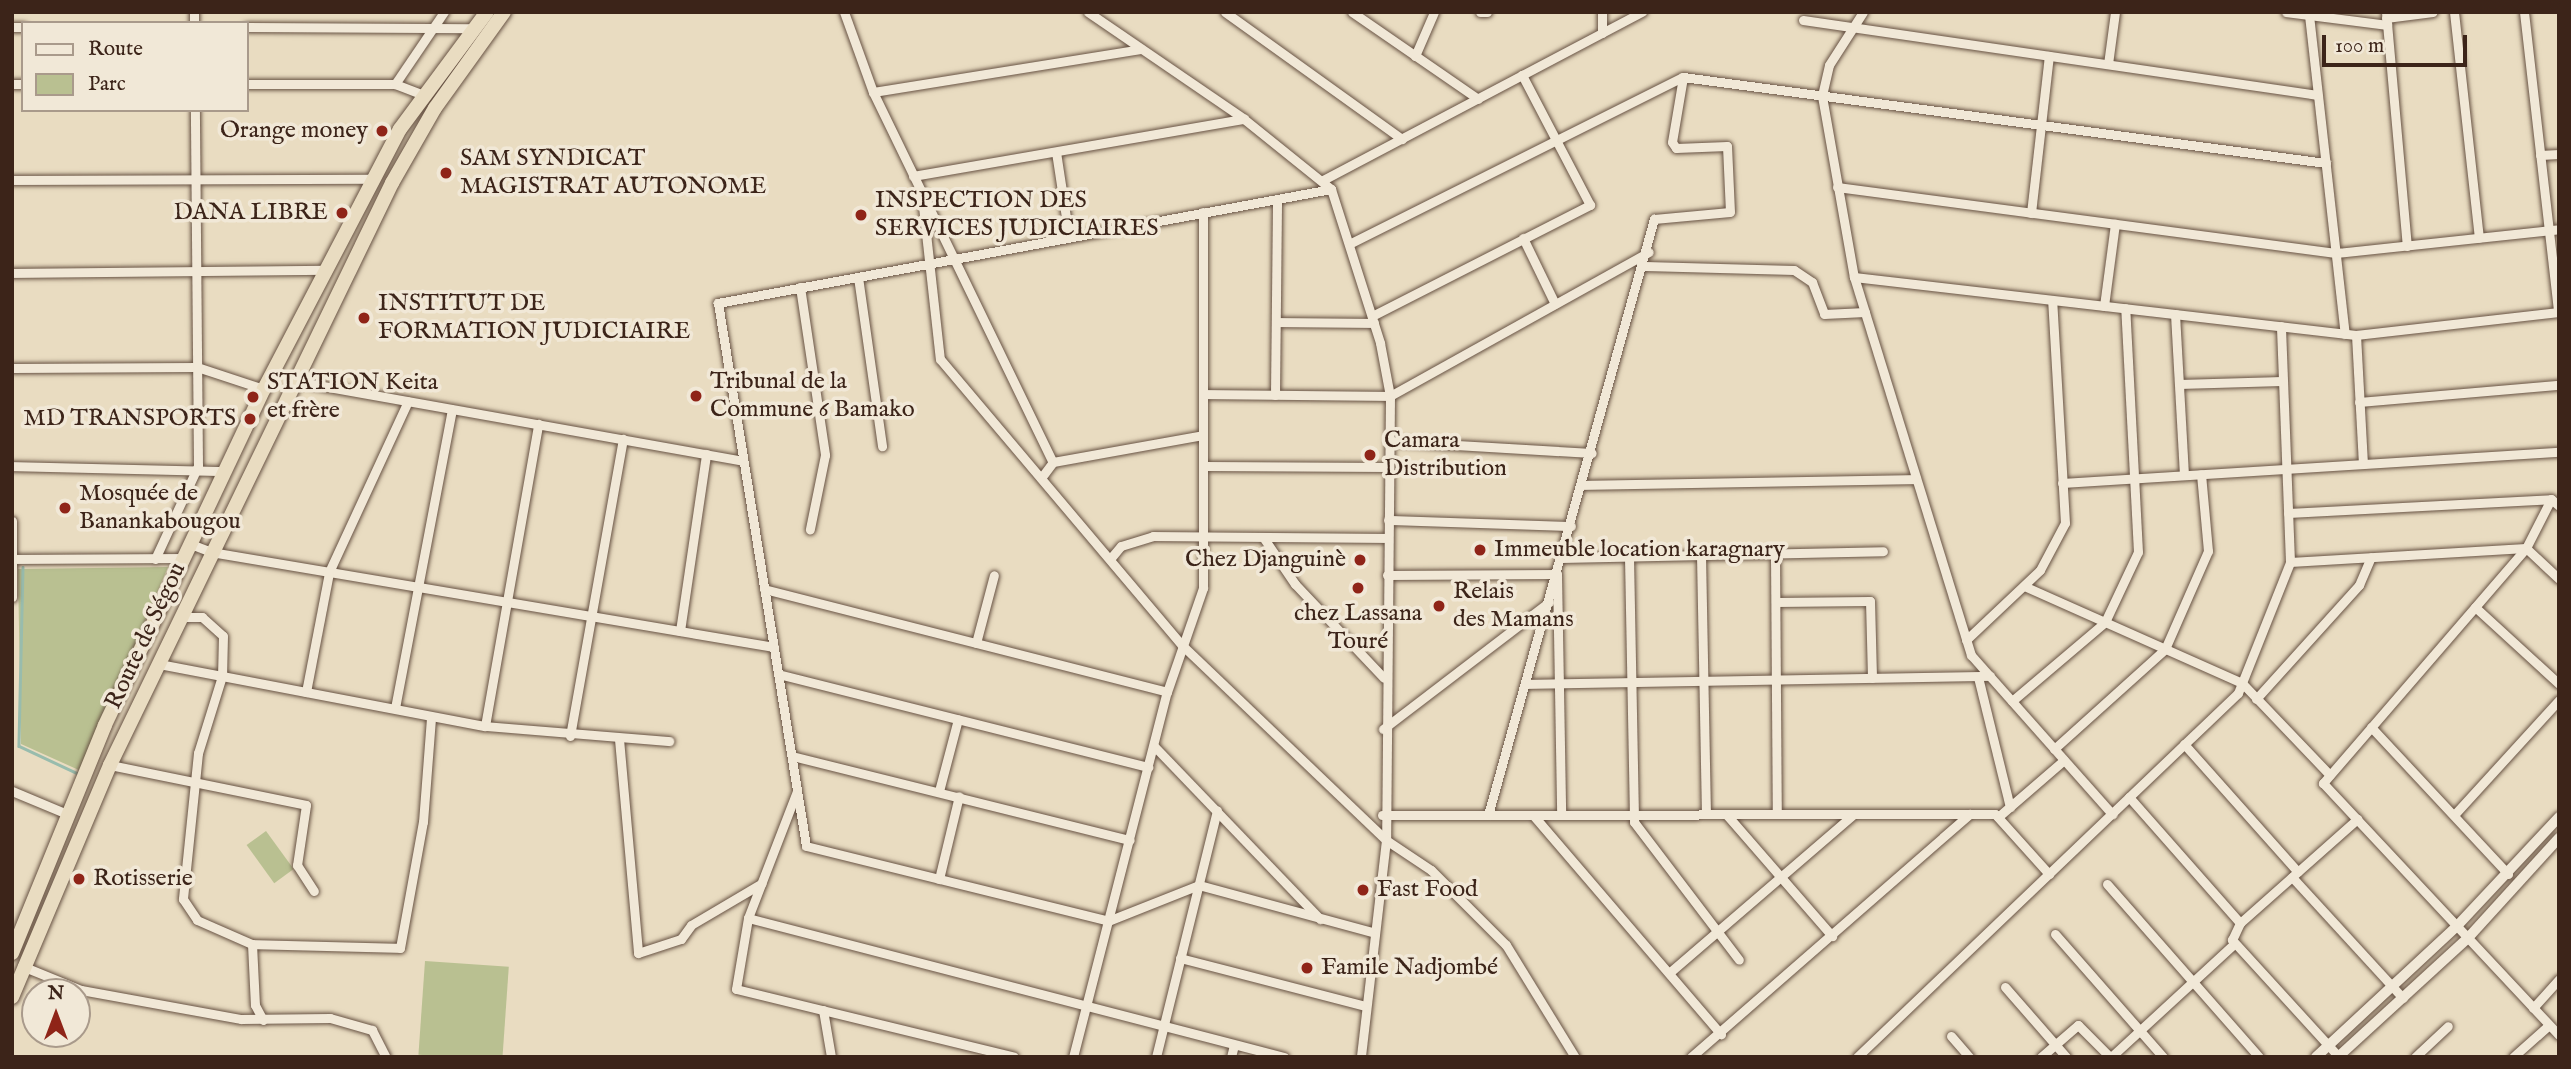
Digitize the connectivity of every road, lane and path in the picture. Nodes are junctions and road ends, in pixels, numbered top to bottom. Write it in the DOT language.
graph roads {
  1 [pos="444,12"];
  2 [pos="487,12"];
  3 [pos="504,12"];
  4 [pos="844,12"];
  5 [pos="1225,12"];
  6 [pos="1352,12"];
  7 [pos="1434,12"];
  8 [pos="1480,12"];
  9 [pos="1486,12"];
  10 [pos="1602,12"];
  11 [pos="1642,12"];
  12 [pos="1863,12"];
  13 [pos="2115,12"];
  14 [pos="2286,12"];
  15 [pos="2433,12"];
  16 [pos="2454,12"];
  17 [pos="2524,12"];
  18 [pos="1092,13"];
  19 [pos="2309,15"];
  20 [pos="2386,18"];
  21 [pos="1803,20"];
  22 [pos="248,27"];
  23 [pos="434,28"];
  24 [pos="475,28"];
  25 [pos="1852,29"];
  26 [pos="1602,33"];
  27 [pos="1141,50"];
  28 [pos="1415,56"];
  29 [pos="2049,56"];
  30 [pos="2108,64"];
  31 [pos="1522,75"];
  32 [pos="1683,77"];
  33 [pos="248,84"];
  34 [pos="394,84"];
  35 [pos="873,92"];
  36 [pos="423,94"];
  37 [pos="2318,95"];
  38 [pos="1822,96"];
  39 [pos="1478,99"];
  40 [pos="195,112"];
  41 [pos="1244,119"];
  42 [pos="2041,125"];
  43 [pos="1402,139"];
  44 [pos="1556,140"];
  45 [pos="1056,152"];
  46 [pos="2559,154"];
  47 [pos="2540,155"];
  48 [pos="2326,163"];
  49 [pos="913,176"];
  50 [pos="371,179"];
  51 [pos="12,180"];
  52 [pos="195,180"];
  53 [pos="1324,180"];
  54 [pos="1838,187"];
  55 [pos="1331,188"];
  56 [pos="922,197"];
  57 [pos="1277,199"];
  58 [pos="1203,212"];
  59 [pos="2031,213"];
  60 [pos="2115,224"];
  61 [pos="2554,230"];
  62 [pos="1069,237"];
  63 [pos="1524,238"];
  64 [pos="2479,238"];
  65 [pos="1349,244"];
  66 [pos="2407,246"];
  67 [pos="1649,252"];
  68 [pos="2336,253"];
  69 [pos="953,259"];
  70 [pos="929,263"];
  71 [pos="1645,266"];
  72 [pos="324,271"];
  73 [pos="196,272"];
  74 [pos="12,273"];
  75 [pos="858,276"];
  76 [pos="1854,277"];
  77 [pos="800,288"];
  78 [pos="2052,300"];
  79 [pos="1555,304"];
  80 [pos="2104,306"];
  81 [pos="2125,308"];
  82 [pos="1865,312"];
  83 [pos="2558,312"];
  84 [pos="2175,314"];
  85 [pos="1373,319"];
  86 [pos="1276,322"];
  87 [pos="2281,326"];
  88 [pos="2351,334"];
  89 [pos="197,367"];
  90 [pos="12,368"];
  91 [pos="295,381"];
  92 [pos="2283,381"];
  93 [pos="2179,384"];
  94 [pos="2559,385"];
  95 [pos="264,388"];
  96 [pos="1203,394"];
  97 [pos="1275,395"];
  98 [pos="1390,396"];
  99 [pos="408,401"];
  100 [pos="2360,402"];
  101 [pos="452,409"];
  102 [pos="538,424"];
  103 [pos="1203,435"];
  104 [pos="623,439"];
  105 [pos="1389,441"];
  106 [pos="882,446"];
  107 [pos="2559,452"];
  108 [pos="1592,453"];
  109 [pos="706,454"];
  110 [pos="743,461"];
  111 [pos="1053,462"];
  112 [pos="2363,464"];
  113 [pos="12,466"];
  114 [pos="198,466"];
  115 [pos="1203,466"];
  116 [pos="1389,467"];
  117 [pos="2286,469"];
  118 [pos="224,471"];
  119 [pos="2201,474"];
  120 [pos="2184,475"];
  121 [pos="1041,478"];
  122 [pos="2137,478"];
  123 [pos="1916,479"];
  124 [pos="2062,483"];
  125 [pos="1582,485"];
  126 [pos="2551,499"];
  127 [pos="2559,506"];
  128 [pos="2288,513"];
  129 [pos="1388,520"];
  130 [pos="12,521"];
  131 [pos="1571,526"];
  132 [pos="810,529"];
  133 [pos="1203,536"];
  134 [pos="1263,537"];
  135 [pos="1387,538"];
  136 [pos="188,543"];
  137 [pos="2526,548"];
  138 [pos="1883,551"];
  139 [pos="211,552"];
  140 [pos="1775,553"];
  141 [pos="1701,555"];
  142 [pos="1629,557"];
  143 [pos="2371,557"];
  144 [pos="180,558"];
  145 [pos="1562,558"];
  146 [pos="12,559"];
  147 [pos="155,559"];
  148 [pos="1110,559"];
  149 [pos="2290,562"];
  150 [pos="329,572"];
  151 [pos="1557,574"];
  152 [pos="994,575"];
  153 [pos="1387,575"];
  154 [pos="2559,579"];
  155 [pos="2024,586"];
  156 [pos="418,587"];
  157 [pos="764,589"];
  158 [pos="12,597"];
  159 [pos="505,602"];
  160 [pos="1776,602"];
  161 [pos="1549,603"];
  162 [pos="2475,607"];
  163 [pos="591,616"];
  164 [pos="181,617"];
  165 [pos="2105,622"];
  166 [pos="680,631"];
  167 [pos="1966,640"];
  168 [pos="976,643"];
  169 [pos="1182,645"];
  170 [pos="774,647"];
  171 [pos="2165,649"];
  172 [pos="159,664"];
  173 [pos="778,674"];
  174 [pos="222,676"];
  175 [pos="1990,676"];
  176 [pos="1978,677"];
  177 [pos="1384,678"];
  178 [pos="1872,678"];
  179 [pos="1776,680"];
  180 [pos="1704,681"];
  181 [pos="1631,682"];
  182 [pos="1559,683"];
  183 [pos="2242,683"];
  184 [pos="1525,684"];
  185 [pos="2559,684"];
  186 [pos="306,692"];
  187 [pos="1167,692"];
  188 [pos="2256,699"];
  189 [pos="2559,699"];
  190 [pos="2011,701"];
  191 [pos="394,708"];
  192 [pos="430,718"];
  193 [pos="958,719"];
  194 [pos="485,726"];
  195 [pos="2371,727"];
  196 [pos="1383,729"];
  197 [pos="570,736"];
  198 [pos="619,739"];
  199 [pos="669,741"];
  200 [pos="2184,744"];
  201 [pos="1154,746"];
  202 [pos="2054,749"];
  203 [pos="792,756"];
  204 [pos="2064,760"];
  205 [pos="110,765"];
  206 [pos="1149,767"];
  207 [pos="2330,775"];
  208 [pos="194,783"];
  209 [pos="797,789"];
  210 [pos="12,791"];
  211 [pos="939,791"];
  212 [pos="959,796"];
  213 [pos="2129,797"];
  214 [pos="2010,807"];
  215 [pos="1217,810"];
  216 [pos="67,814"];
  217 [pos="1633,814"];
  218 [pos="1706,814"];
  219 [pos="1726,814"];
  220 [pos="1777,814"];
  221 [pos="1854,814"];
  222 [pos="1970,814"];
  223 [pos="2112,814"];
  224 [pos="1382,815"];
  225 [pos="1488,815"];
  226 [pos="1533,815"];
  227 [pos="1562,815"];
  228 [pos="2454,816"];
  229 [pos="1998,817"];
  230 [pos="2559,817"];
  231 [pos="2357,819"];
  232 [pos="2559,838"];
  233 [pos="1130,840"];
  234 [pos="1386,840"];
  235 [pos="2049,874"];
  236 [pos="2508,874"];
  237 [pos="2295,875"];
  238 [pos="1781,877"];
  239 [pos="939,879"];
  240 [pos="762,883"];
  241 [pos="2107,884"];
  242 [pos="1199,885"];
  243 [pos="314,891"];
  244 [pos="748,918"];
  245 [pos="1320,919"];
  246 [pos="1108,921"];
  247 [pos="2240,923"];
  248 [pos="2457,926"];
  249 [pos="1372,932"];
  250 [pos="1717,932"];
  251 [pos="2055,934"];
  252 [pos="1832,936"];
  253 [pos="2468,938"];
  254 [pos="14,944"];
  255 [pos="252,944"];
  256 [pos="2233,944"];
  257 [pos="1180,958"];
  258 [pos="1739,960"];
  259 [pos="22,965"];
  260 [pos="1669,973"];
  261 [pos="2559,979"];
  262 [pos="2193,981"];
  263 [pos="2005,987"];
  264 [pos="2393,987"];
  265 [pos="12,997"];
  266 [pos="2403,998"];
  267 [pos="1365,1006"];
  268 [pos="2533,1008"];
  269 [pos="1086,1009"];
  270 [pos="823,1010"];
  271 [pos="262,1020"];
  272 [pos="2549,1025"];
  273 [pos="2448,1026"];
  274 [pos="1163,1027"];
  275 [pos="2140,1030"];
  276 [pos="1721,1034"];
  277 [pos="2559,1035"];
  278 [pos="1951,1036"];
  279 [pos="2055,1044"];
  280 [pos="1234,1045"];
  281 [pos="2329,1046"];
  282 [pos="386,1057"];
  283 [pos="831,1057"];
  284 [pos="1014,1057"];
  285 [pos="1073,1057"];
  286 [pos="1156,1057"];
  287 [pos="1231,1057"];
  288 [pos="1284,1057"];
  289 [pos="1362,1057"];
  290 [pos="1575,1057"];
  291 [pos="1691,1057"];
  292 [pos="1857,1057"];
  293 [pos="1969,1057"];
  294 [pos="2041,1057"];
  295 [pos="2066,1057"];
  296 [pos="2110,1057"];
  297 [pos="2163,1057"];
  298 [pos="2259,1057"];
  299 [pos="2316,1057"];
  300 [pos="2339,1057"];
  301 [pos="2415,1057"];
  302 [pos="2513,1057"];
  1 -- 23 [label="street"];
  2 -- 24 [label="highway, Route de Ségou"];
  3 -- 91 [label="highway, Route de Ségou"];
  4 -- 35 [label="street"];
  5 -- 43 [label="street"];
  6 -- 28 [label="street"];
  7 -- 28 [label="street"];
  8 -- 9 [label="street"];
  10 -- 26 [label="street"];
  11 -- 26 [label="street"];
  12 -- 25 [label="street"];
  13 -- 30 [label="street"];
  14 -- 19 [label="street"];
  15 -- 20 [label="street"];
  16 -- 64 [label="street"];
  17 -- 47 [label="street"];
  18 -- 27 [label="street"];
  19 -- 20 [label="street"];
  19 -- 37 [label="street"];
  20 -- 66 [label="street"];
  21 -- 25 [label="street"];
  22 -- 23 [label="street"];
  23 -- 24 [label="street"];
  23 -- 34 [label="street"];
  24 -- 36 [label="highway, Route de Ségou"];
  25 -- 29 [label="street"];
  25 -- 38 [label="street"];
  26 -- 31 [label="street"];
  27 -- 35 [label="street"];
  27 -- 41 [label="street"];
  28 -- 39 [label="street"];
  29 -- 30 [label="street"];
  29 -- 42 [label="street"];
  30 -- 37 [label="street"];
  31 -- 39 [label="street"];
  31 -- 44 [label="street"];
  32 -- 38 [label="street"];
  32 -- 44 [label="street"];
  32 -- 67 [label="street"];
  33 -- 34 [label="street"];
  34 -- 36 [label="street"];
  35 -- 49 [label="street"];
  36 -- 50 [label="highway, Route de Ségou"];
  37 -- 48 [label="street"];
  38 -- 42 [label="street"];
  38 -- 54 [label="street"];
  39 -- 43 [label="street"];
  40 -- 52 [label="street"];
  41 -- 45 [label="street"];
  41 -- 53 [label="street"];
  42 -- 48 [label="street"];
  42 -- 59 [label="street"];
  43 -- 53 [label="street"];
  44 -- 63 [label="street"];
  44 -- 65 [label="street"];
  45 -- 49 [label="street"];
  45 -- 62 [label="street"];
  46 -- 47 [label="street"];
  47 -- 61 [label="street"];
  48 -- 68 [label="street"];
  49 -- 56 [label="street"];
  50 -- 52 [label="street"];
  50 -- 72 [label="highway, Route de Ségou"];
  51 -- 52 [label="street"];
  52 -- 73 [label="street"];
  53 -- 55 [label="street"];
  54 -- 59 [label="street"];
  54 -- 76 [label="street"];
  55 -- 57 [label="street"];
  55 -- 65 [label="street"];
  56 -- 69 [label="street"];
  56 -- 70 [label="street"];
  57 -- 58 [label="street"];
  57 -- 86 [label="street"];
  58 -- 62 [label="street"];
  58 -- 96 [label="street"];
  59 -- 60 [label="street"];
  60 -- 68 [label="street"];
  60 -- 80 [label="street"];
  61 -- 64 [label="street"];
  61 -- 83 [label="street"];
  62 -- 69 [label="street"];
  63 -- 79 [label="street"];
  63 -- 85 [label="street"];
  64 -- 66 [label="street"];
  65 -- 85 [label="street"];
  66 -- 68 [label="street"];
  67 -- 71 [label="street"];
  67 -- 79 [label="street"];
  68 -- 88 [label="street"];
  69 -- 70 [label="street"];
  69 -- 111 [label="street"];
  70 -- 75 [label="street"];
  70 -- 121 [label="street"];
  71 -- 82 [label="street"];
  71 -- 108 [label="street"];
  72 -- 73 [label="street"];
  72 -- 95 [label="highway, Route de Ségou"];
  73 -- 74 [label="street"];
  73 -- 89 [label="street"];
  75 -- 77 [label="street"];
  75 -- 106 [label="street"];
  76 -- 78 [label="street"];
  76 -- 82 [label="street"];
  77 -- 110 [label="street"];
  77 -- 132 [label="street"];
  78 -- 80 [label="street"];
  78 -- 124 [label="street"];
  79 -- 98 [label="street"];
  80 -- 81 [label="street"];
  81 -- 84 [label="street"];
  81 -- 122 [label="street"];
  82 -- 123 [label="street"];
  83 -- 88 [label="street"];
  84 -- 87 [label="street"];
  84 -- 93 [label="street"];
  85 -- 86 [label="street"];
  85 -- 98 [label="street"];
  86 -- 97 [label="street"];
  87 -- 88 [label="street"];
  87 -- 92 [label="street"];
  88 -- 100 [label="street"];
  89 -- 90 [label="street"];
  89 -- 95 [label="street"];
  89 -- 114 [label="street"];
  91 -- 99 [label="street"];
  91 -- 139 [label="highway, Route de Ségou"];
  92 -- 93 [label="street"];
  92 -- 117 [label="street"];
  93 -- 120 [label="street"];
  94 -- 100 [label="street"];
  95 -- 118 [label="highway, Route de Ségou"];
  96 -- 97 [label="street"];
  96 -- 103 [label="street"];
  97 -- 98 [label="street"];
  98 -- 105 [label="street"];
  99 -- 101 [label="street"];
  99 -- 150 [label="street"];
  100 -- 112 [label="street"];
  101 -- 102 [label="street"];
  101 -- 156 [label="street"];
  102 -- 104 [label="street"];
  102 -- 159 [label="street"];
  103 -- 111 [label="street"];
  103 -- 115 [label="street"];
  104 -- 109 [label="street"];
  104 -- 163 [label="street"];
  105 -- 108 [label="street"];
  105 -- 116 [label="street"];
  107 -- 112 [label="street"];
  108 -- 125 [label="street"];
  109 -- 110 [label="street"];
  109 -- 166 [label="street"];
  110 -- 157 [label="street"];
  111 -- 121 [label="street"];
  112 -- 117 [label="street"];
  113 -- 114 [label="street"];
  114 -- 118 [label="street"];
  114 -- 147 [label="street"];
  115 -- 116 [label="street"];
  115 -- 133 [label="street"];
  116 -- 129 [label="street"];
  117 -- 119 [label="street"];
  117 -- 128 [label="street"];
  118 -- 136 [label="highway, Route de Ségou"];
  119 -- 120 [label="street"];
  119 -- 171 [label="street"];
  120 -- 122 [label="street"];
  121 -- 148 [label="street"];
  122 -- 124 [label="street"];
  122 -- 165 [label="street"];
  123 -- 125 [label="street"];
  123 -- 167 [label="street"];
  124 -- 155 [label="street"];
  125 -- 131 [label="street"];
  126 -- 127 [label="street"];
  126 -- 128 [label="street"];
  126 -- 137 [label="street"];
  128 -- 149 [label="street"];
  129 -- 131 [label="street"];
  129 -- 135 [label="street"];
  130 -- 146 [label="street"];
  131 -- 145 [label="street"];
  133 -- 134 [label="street"];
  133 -- 148 [label="street"];
  133 -- 169 [label="street"];
  134 -- 135 [label="street"];
  134 -- 177 [label="street"];
  135 -- 153 [label="street"];
  136 -- 139 [label="street"];
  136 -- 144 [label="highway, Route de Ségou"];
  137 -- 143 [label="street"];
  137 -- 154 [label="street"];
  137 -- 162 [label="street"];
  138 -- 140 [label="street"];
  139 -- 150 [label="street"];
  139 -- 164 [label="highway, Route de Ségou"];
  140 -- 141 [label="street"];
  140 -- 160 [label="street"];
  141 -- 142 [label="street"];
  141 -- 180 [label="street"];
  142 -- 145 [label="street"];
  142 -- 181 [label="street"];
  143 -- 149 [label="street"];
  143 -- 188 [label="street"];
  144 -- 147 [label="street"];
  144 -- 216 [label="highway, Route de Ségou"];
  145 -- 151 [label="street"];
  146 -- 147 [label="street"];
  146 -- 158 [label="street"];
  148 -- 169 [label="street"];
  149 -- 183 [label="street"];
  150 -- 156 [label="street"];
  150 -- 186 [label="street"];
  151 -- 153 [label="street"];
  151 -- 161 [label="street"];
  151 -- 182 [label="street"];
  152 -- 168 [label="street"];
  153 -- 177 [label="street"];
  155 -- 165 [label="street"];
  155 -- 167 [label="street"];
  156 -- 159 [label="street"];
  156 -- 191 [label="street"];
  157 -- 168 [label="street"];
  157 -- 170 [label="street"];
  159 -- 163 [label="street"];
  159 -- 194 [label="street"];
  160 -- 178 [label="street"];
  160 -- 179 [label="street"];
  161 -- 184 [label="street"];
  161 -- 196 [label="street"];
  162 -- 185 [label="street"];
  162 -- 195 [label="street"];
  163 -- 166 [label="street"];
  163 -- 197 [label="street"];
  164 -- 172 [label="highway, Route de Ségou"];
  164 -- 174 [label="street"];
  165 -- 171 [label="street"];
  165 -- 190 [label="street"];
  166 -- 170 [label="street"];
  167 -- 175 [label="street"];
  168 -- 187 [label="street"];
  169 -- 187 [label="street"];
  169 -- 234 [label="street"];
  170 -- 173 [label="street"];
  171 -- 183 [label="street"];
  171 -- 202 [label="street"];
  172 -- 174 [label="street"];
  172 -- 205 [label="highway, Route de Ségou"];
  173 -- 193 [label="street"];
  173 -- 203 [label="street"];
  174 -- 186 [label="street"];
  174 -- 208 [label="street"];
  175 -- 176 [label="street"];
  175 -- 190 [label="street"];
  176 -- 178 [label="street"];
  176 -- 214 [label="street"];
  177 -- 196 [label="street"];
  178 -- 179 [label="street"];
  179 -- 180 [label="street"];
  179 -- 220 [label="street"];
  180 -- 181 [label="street"];
  180 -- 218 [label="street"];
  181 -- 182 [label="street"];
  181 -- 217 [label="street"];
  182 -- 184 [label="street"];
  182 -- 227 [label="street"];
  183 -- 188 [label="street"];
  183 -- 200 [label="street"];
  184 -- 225 [label="street"];
  186 -- 191 [label="street"];
  187 -- 201 [label="street"];
  188 -- 207 [label="street"];
  189 -- 228 [label="street"];
  190 -- 202 [label="street"];
  191 -- 192 [label="street"];
  192 -- 194 [label="street"];
  192 -- 255 [label="street"];
  193 -- 206 [label="street"];
  193 -- 211 [label="street"];
  194 -- 197 [label="street"];
  195 -- 207 [label="street"];
  195 -- 228 [label="street"];
  196 -- 224 [label="street"];
  197 -- 198 [label="street"];
  198 -- 199 [label="street"];
  198 -- 240 [label="street"];
  200 -- 213 [label="street"];
  200 -- 237 [label="street"];
  201 -- 206 [label="street"];
  201 -- 215 [label="street"];
  202 -- 204 [label="street"];
  203 -- 209 [label="street"];
  203 -- 211 [label="street"];
  204 -- 214 [label="street"];
  204 -- 223 [label="street"];
  205 -- 208 [label="street"];
  205 -- 259 [label="highway, Route de Ségou"];
  206 -- 233 [label="street"];
  207 -- 231 [label="street"];
  208 -- 243 [label="street"];
  208 -- 255 [label="street"];
  209 -- 239 [label="street"];
  209 -- 240 [label="street"];
  210 -- 216 [label="street"];
  211 -- 212 [label="street"];
  212 -- 233 [label="street"];
  212 -- 239 [label="street"];
  213 -- 223 [label="street"];
  213 -- 247 [label="street"];
  214 -- 229 [label="street"];
  215 -- 242 [label="street"];
  215 -- 245 [label="street"];
  216 -- 254 [label="highway, Route de Ségou"];
  217 -- 218 [label="street"];
  217 -- 227 [label="street"];
  217 -- 250 [label="street"];
  218 -- 219 [label="street"];
  219 -- 220 [label="street"];
  219 -- 238 [label="street"];
  220 -- 221 [label="street"];
  221 -- 222 [label="street"];
  221 -- 238 [label="street"];
  222 -- 229 [label="street"];
  222 -- 252 [label="street"];
  223 -- 235 [label="street"];
  224 -- 225 [label="street"];
  224 -- 234 [label="street"];
  225 -- 226 [label="street"];
  226 -- 227 [label="street"];
  226 -- 260 [label="street"];
  228 -- 236 [label="street"];
  229 -- 235 [label="street"];
  230 -- 236 [label="street"];
  231 -- 237 [label="street"];
  231 -- 248 [label="street"];
  232 -- 253 [label="street"];
  233 -- 246 [label="street"];
  234 -- 249 [label="street"];
  234 -- 290 [label="street"];
  235 -- 292 [label="street"];
  236 -- 248 [label="street"];
  237 -- 247 [label="street"];
  237 -- 264 [label="street"];
  238 -- 250 [label="street"];
  238 -- 252 [label="street"];
  239 -- 246 [label="street"];
  240 -- 244 [label="street"];
  241 -- 262 [label="street"];
  242 -- 245 [label="street"];
  242 -- 246 [label="street"];
  242 -- 257 [label="street"];
  244 -- 269 [label="street"];
  244 -- 270 [label="street"];
  245 -- 249 [label="street"];
  246 -- 269 [label="street"];
  247 -- 256 [label="street"];
  248 -- 253 [label="street"];
  248 -- 264 [label="street"];
  249 -- 267 [label="street"];
  250 -- 258 [label="street"];
  250 -- 260 [label="street"];
  251 -- 275 [label="street"];
  252 -- 276 [label="street"];
  253 -- 266 [label="street"];
  253 -- 268 [label="street"];
  255 -- 271 [label="street"];
  256 -- 262 [label="street"];
  256 -- 281 [label="street"];
  257 -- 267 [label="street"];
  257 -- 274 [label="street"];
  259 -- 265 [label="highway, Route de Ségou"];
  259 -- 271 [label="street"];
  260 -- 276 [label="street"];
  261 -- 268 [label="street"];
  262 -- 275 [label="street"];
  262 -- 298 [label="street"];
  263 -- 279 [label="street"];
  264 -- 266 [label="street"];
  264 -- 281 [label="street"];
  266 -- 300 [label="street"];
  267 -- 289 [label="street"];
  268 -- 272 [label="street"];
  269 -- 274 [label="street"];
  269 -- 285 [label="street"];
  270 -- 283 [label="street"];
  270 -- 284 [label="street"];
  271 -- 282 [label="street"];
  272 -- 277 [label="street"];
  272 -- 302 [label="street"];
  273 -- 301 [label="street"];
  274 -- 280 [label="street"];
  274 -- 286 [label="street"];
  275 -- 296 [label="street"];
  275 -- 297 [label="street"];
  276 -- 291 [label="street"];
  278 -- 293 [label="street"];
  279 -- 294 [label="street"];
  279 -- 295 [label="street"];
  279 -- 296 [label="street"];
  280 -- 287 [label="street"];
  280 -- 288 [label="street"];
  281 -- 299 [label="street"];
  281 -- 300 [label="street"];
}
